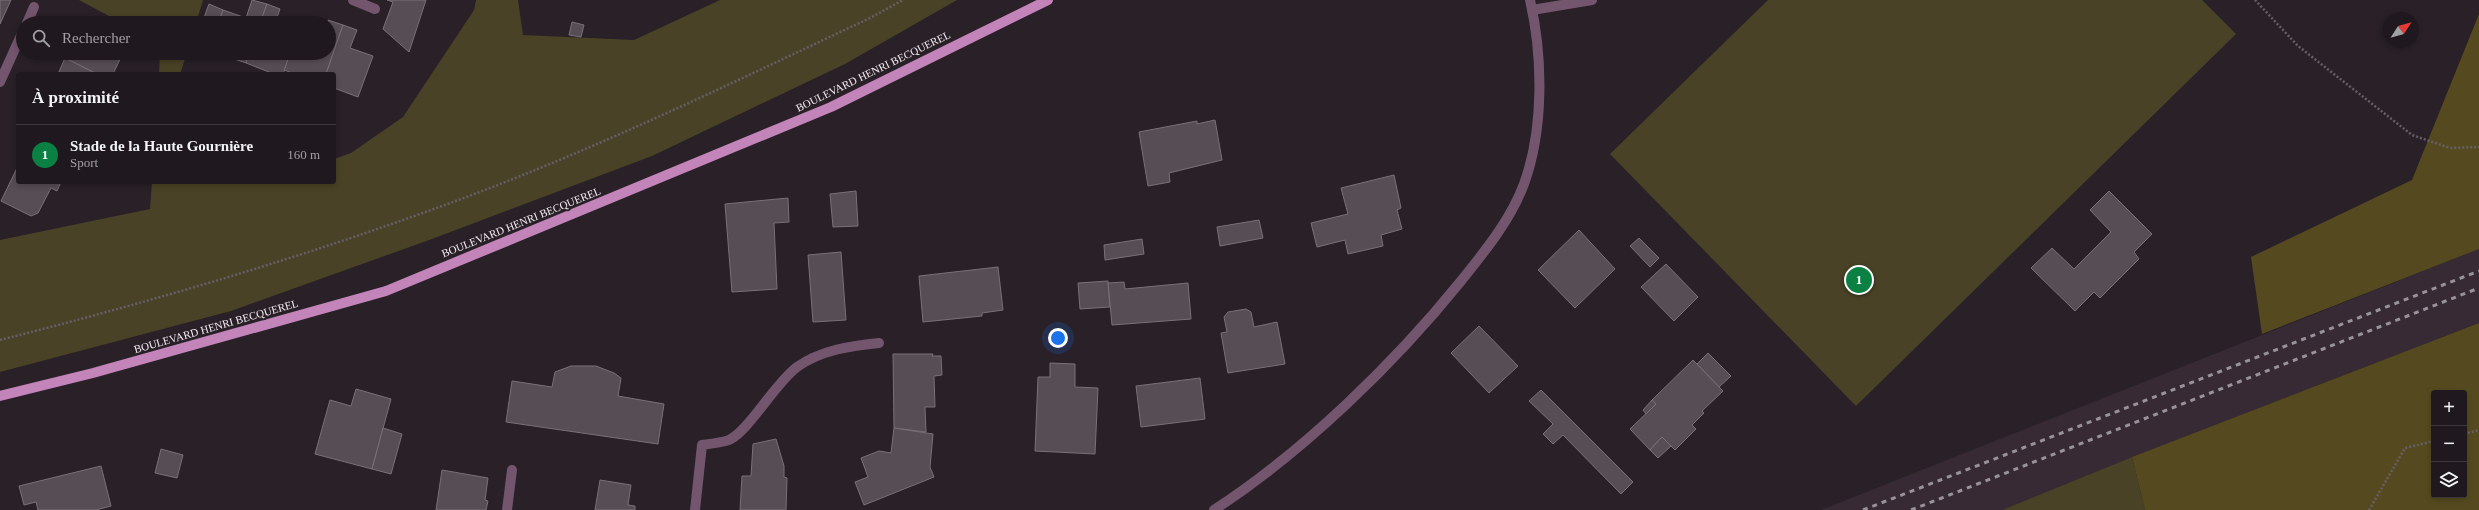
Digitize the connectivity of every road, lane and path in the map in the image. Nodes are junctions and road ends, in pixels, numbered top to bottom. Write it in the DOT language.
graph roads {
  1 [pos="353,0"];
  2 [pos="903,0"];
  3 [pos="1038,0"];
  4 [pos="1048,0"];
  5 [pos="1592,0"];
  6 [pos="2255,0"];
  7 [pos="1531,5"];
  8 [pos="34,7"];
  9 [pos="1028,8"];
  10 [pos="375,9"];
  11 [pos="30,16"];
  12 [pos="16,47"];
  13 [pos="0,82"];
  14 [pos="2479,147"];
  15 [pos="0,340"];
  16 [pos="879,343"];
  17 [pos="0,396"];
  18 [pos="2479,430"];
  19 [pos="2467,433"];
  20 [pos="2431,442"];
  21 [pos="512,470"];
  22 [pos="507,510"];
  23 [pos="694,510"];
  24 [pos="1214,510"];
  25 [pos="2369,510"];
  1 -- 10 [label="street"];
  2 -- 15 [label="path"];
  3 -- 9 [label="main road, BOULEVARD HENRI BECQUEREL"];
  4 -- 9 [label="main road, BOULEVARD HENRI BECQUEREL"];
  5 -- 7 [label="street"];
  6 -- 14 [label="path"];
  7 -- 24 [label="street"];
  8 -- 11 [label="street"];
  9 -- 17 [label="main road, BOULEVARD HENRI BECQUEREL"];
  12 -- 13 [label="street"];
  16 -- 23 [label="street"];
  18 -- 19 [label="path"];
  20 -- 25 [label="path"];
  21 -- 22 [label="street"];
}
